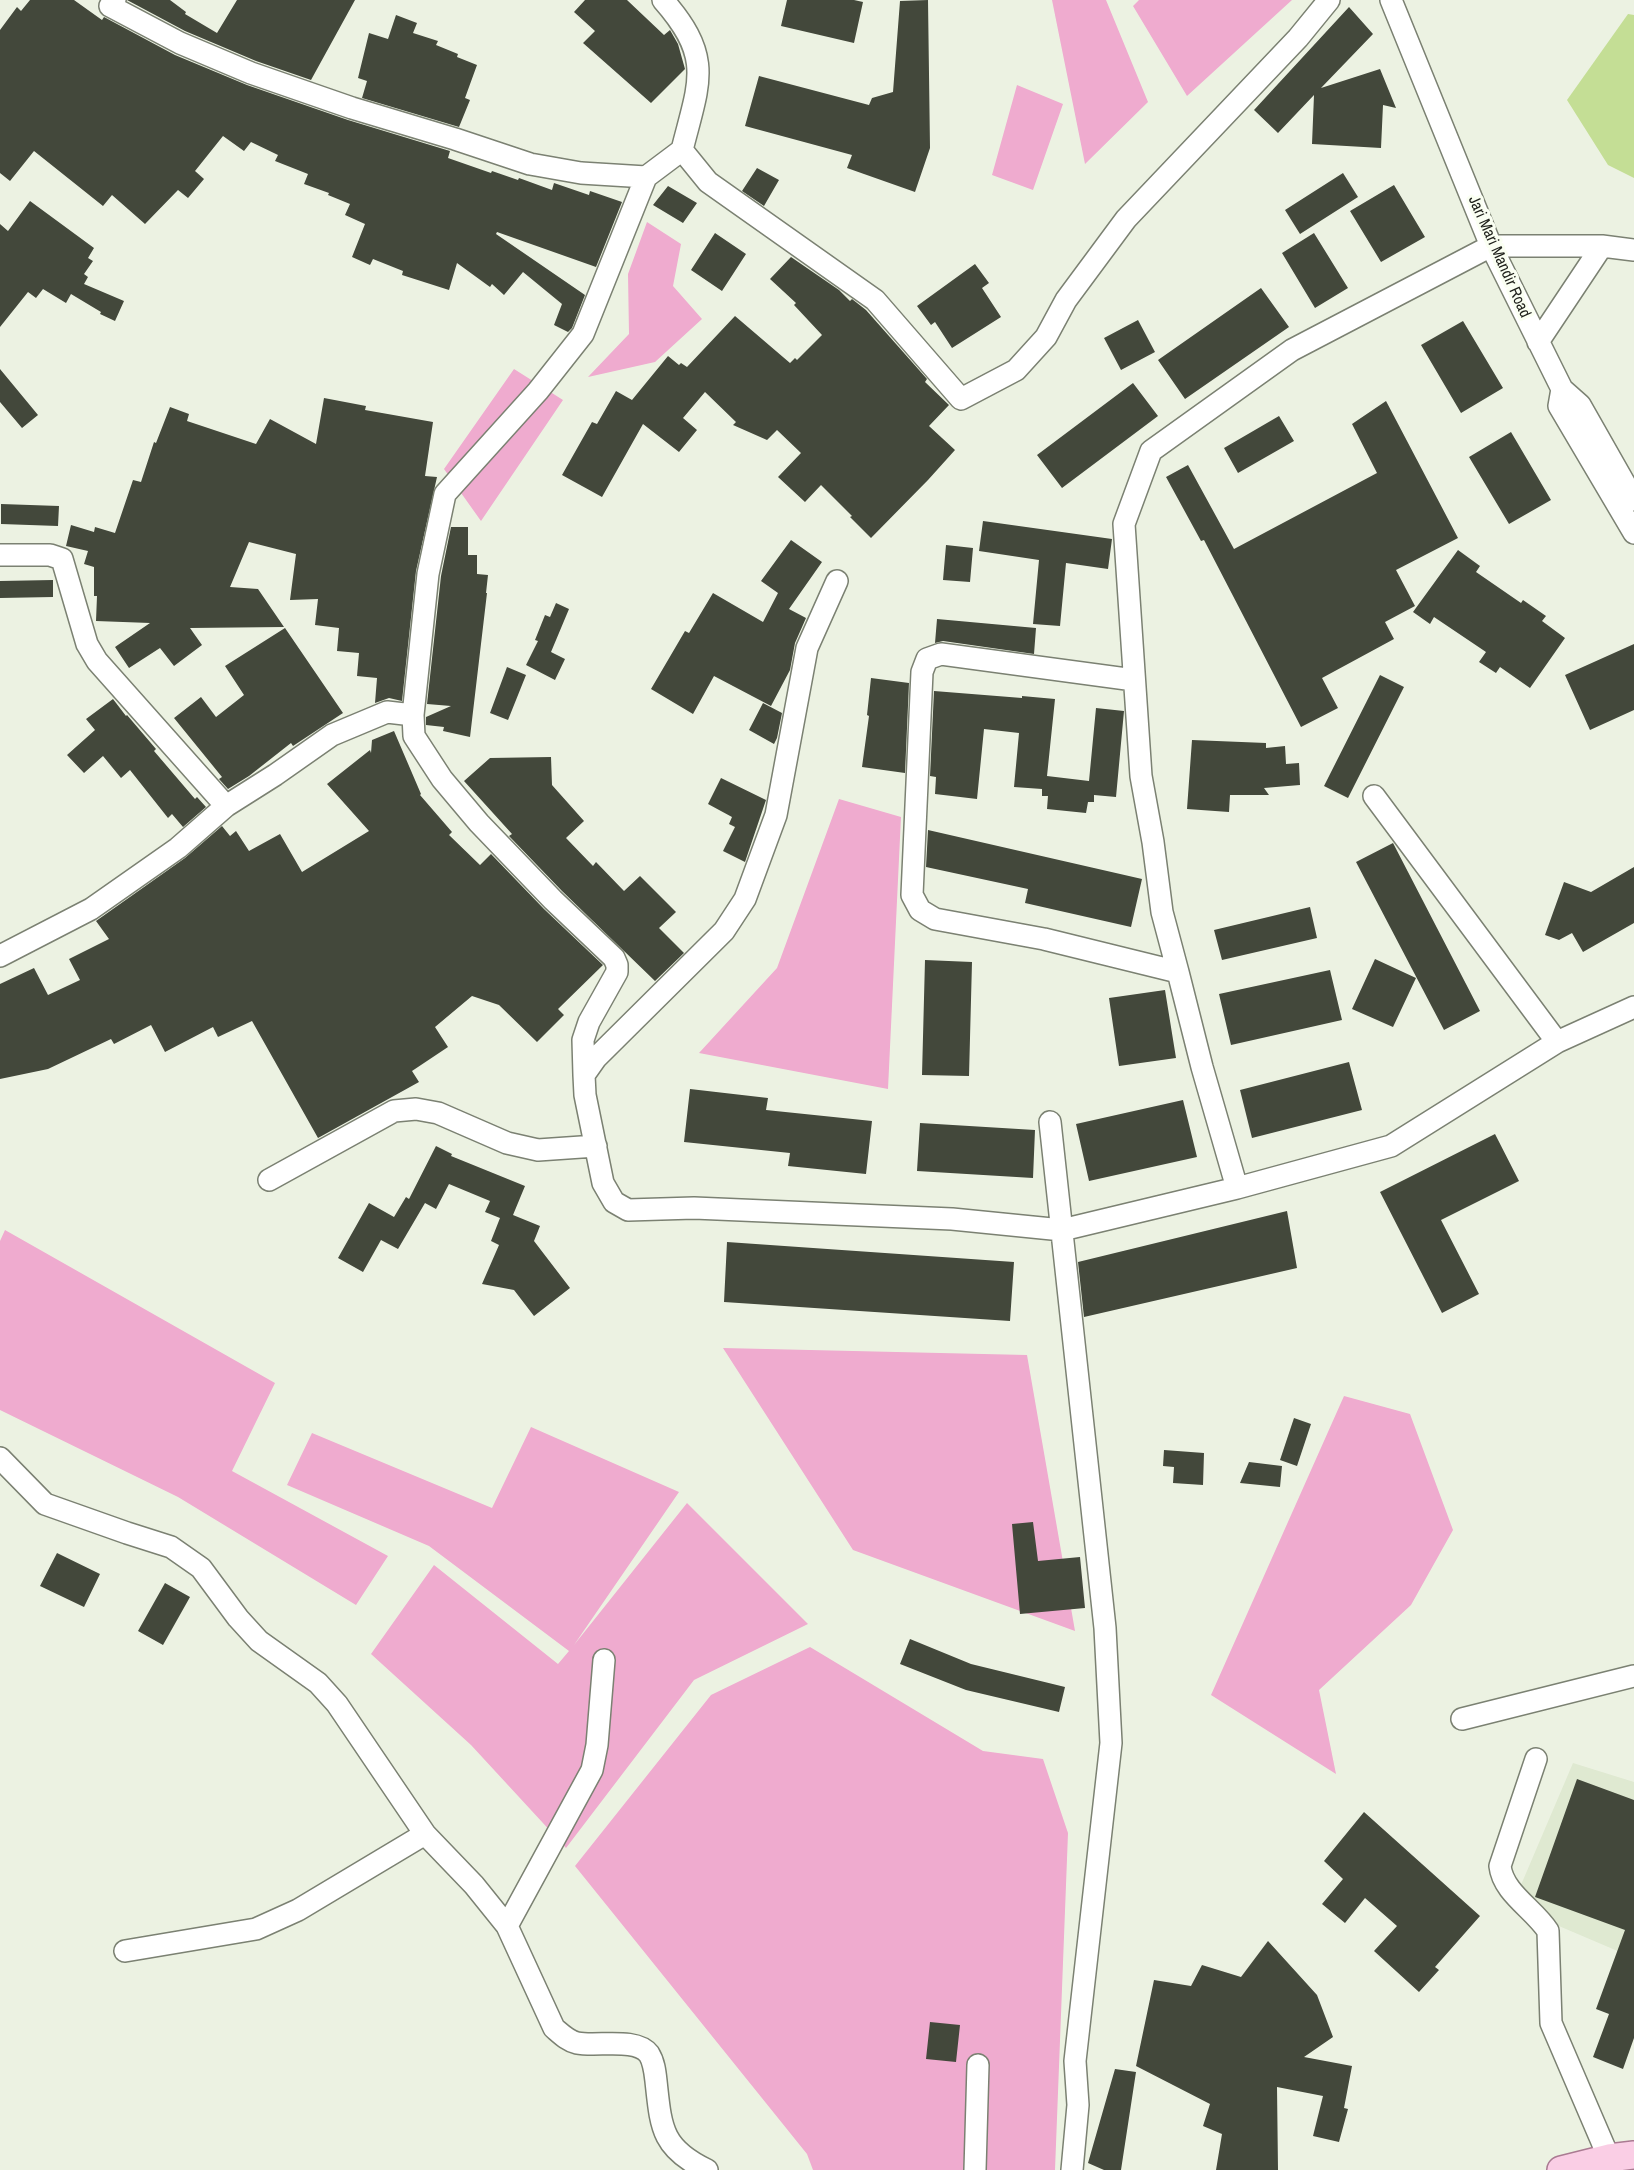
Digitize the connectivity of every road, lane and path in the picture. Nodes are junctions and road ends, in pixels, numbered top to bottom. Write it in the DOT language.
graph roads {
  1 [pos="663,0"];
  2 [pos="1329,0"];
  3 [pos="1391,0"];
  4 [pos="108,2"];
  5 [pos="682,150"];
  6 [pos="646,177"];
  7 [pos="1491,246"];
  8 [pos="1602,246"];
  9 [pos="1634,250"];
  10 [pos="1538,342"];
  11 [pos="1562,389"];
  12 [pos="1634,500"];
  13 [pos="1634,533"];
  14 [pos="0,555"];
  15 [pos="837,581"];
  16 [pos="1134,680"];
  17 [pos="413,715"];
  18 [pos="1374,796"];
  19 [pos="226,806"];
  20 [pos="0,956"];
  21 [pos="1178,972"];
  22 [pos="1634,1007"];
  23 [pos="1557,1042"];
  24 [pos="585,1075"];
  25 [pos="1050,1122"];
  26 [pos="596,1146"];
  27 [pos="269,1180"];
  28 [pos="1237,1188"];
  29 [pos="1062,1230"];
  30 [pos="0,1458"];
  31 [pos="604,1659"];
  32 [pos="1634,1676"];
  33 [pos="1462,1719"];
  34 [pos="1536,1759"];
  35 [pos="424,1834"];
  36 [pos="507,1926"];
  37 [pos="125,1951"];
  38 [pos="978,2065"];
  39 [pos="1621,2156"];
  40 [pos="707,2170"];
  41 [pos="975,2170"];
  42 [pos="1072,2170"];
  43 [pos="1561,2170"];
  1 -- 5 [label="street"];
  2 -- 5 [label="street"];
  3 -- 7 [label="street, Jari Mari Mandir Road"];
  4 -- 6 [label="street"];
  5 -- 6 [label="street"];
  6 -- 17 [label="street"];
  7 -- 8 [label="street"];
  7 -- 10 [label="street, Jari Mari Mandir Road"];
  7 -- 16 [label="street"];
  8 -- 9 [label="street"];
  8 -- 10 [label="street"];
  10 -- 11 [label="street, Jari Mari Mandir Road"];
  11 -- 12 [label="street, Jari Mari Mandir Road"];
  11 -- 13 [label="street"];
  14 -- 19 [label="street"];
  15 -- 24 [label="street"];
  16 -- 21 [label="street"];
  16 -- 21 [label="street"];
  17 -- 19 [label="street"];
  17 -- 24 [label="street"];
  18 -- 23 [label="street"];
  19 -- 20 [label="street"];
  21 -- 28 [label="street"];
  22 -- 23 [label="street"];
  23 -- 28 [label="street"];
  24 -- 26 [label="street"];
  25 -- 29 [label="street"];
  26 -- 27 [label="street"];
  26 -- 29 [label="street"];
  28 -- 29 [label="street"];
  29 -- 42 [label="street"];
  30 -- 35 [label="street"];
  31 -- 36 [label="street"];
  32 -- 33 [label="street"];
  34 -- 39 [label="street"];
  35 -- 36 [label="street"];
  35 -- 37 [label="street"];
  36 -- 40 [label="street"];
  38 -- 41 [label="street"];
  39 -- 43 [label="main road"];
}
